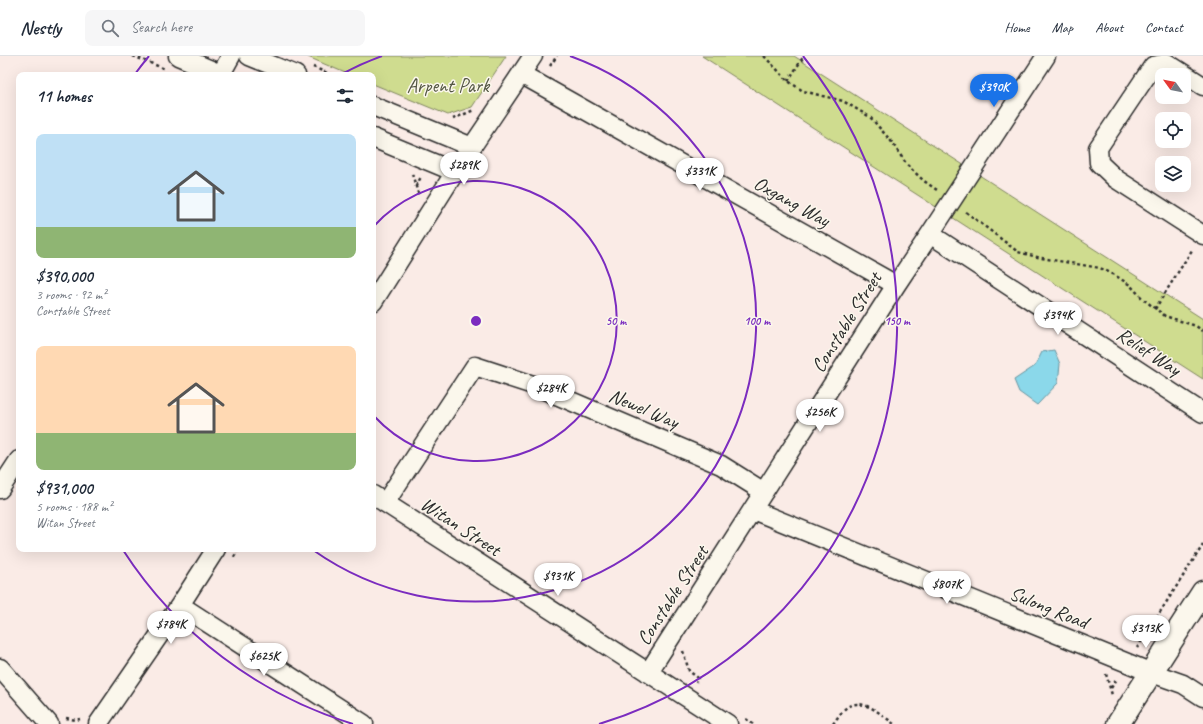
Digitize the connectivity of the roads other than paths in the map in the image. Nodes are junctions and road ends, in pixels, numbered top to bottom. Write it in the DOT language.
graph roads {
  1 [pos="178,56"];
  2 [pos="231,56"];
  3 [pos="249,56"];
  4 [pos="533,56"];
  5 [pos="1043,57"];
  6 [pos="217,72"];
  7 [pos="223,72"];
  8 [pos="289,72"];
  9 [pos="521,74"];
  10 [pos="1203,86"];
  11 [pos="376,107"];
  12 [pos="376,139"];
  13 [pos="472,147"];
  14 [pos="454,172"];
  15 [pos="930,234"];
  16 [pos="1203,235"];
  17 [pos="896,285"];
  18 [pos="376,297"];
  19 [pos="1203,413"];
  20 [pos="16,465"];
  21 [pos="0,489"];
  22 [pos="764,492"];
  23 [pos="379,499"];
  24 [pos="753,510"];
  25 [pos="214,552"];
  26 [pos="1203,592"];
  27 [pos="180,605"];
  28 [pos="0,668"];
  29 [pos="648,673"];
  30 [pos="1152,673"];
  31 [pos="1203,697"];
  32 [pos="56,721"];
  33 [pos="91,721"];
  34 [pos="364,724"];
  35 [pos="728,724"];
  36 [pos="1118,724"];
  1 -- 6 [label="street"];
  2 -- 7 [label="street"];
  3 -- 8 [label="street"];
  4 -- 9 [label="street"];
  5 -- 15 [label="street, Constable Street"];
  9 -- 13 [label="street"];
  9 -- 17 [label="street, Oxgang Way"];
  10 -- 16 [label="street"];
  11 -- 13 [label="street"];
  12 -- 14 [label="street"];
  13 -- 14 [label="street"];
  14 -- 18 [label="street"];
  15 -- 17 [label="street, Constable Street"];
  15 -- 19 [label="street, Relief Way"];
  17 -- 22 [label="street, Constable Street"];
  20 -- 21 [label="street"];
  22 -- 23 [label="street, Newel Way"];
  22 -- 24 [label="street, Constable Street"];
  23 -- 29 [label="street, Witan Street"];
  24 -- 29 [label="street, Constable Street"];
  24 -- 30 [label="street, Sulong Road"];
  25 -- 27 [label="street"];
  26 -- 30 [label="street"];
  27 -- 33 [label="street"];
  27 -- 34 [label="street"];
  28 -- 32 [label="street"];
  29 -- 35 [label="street, Witan Street"];
  30 -- 31 [label="street, Sulong Road"];
  30 -- 36 [label="street"];
}
